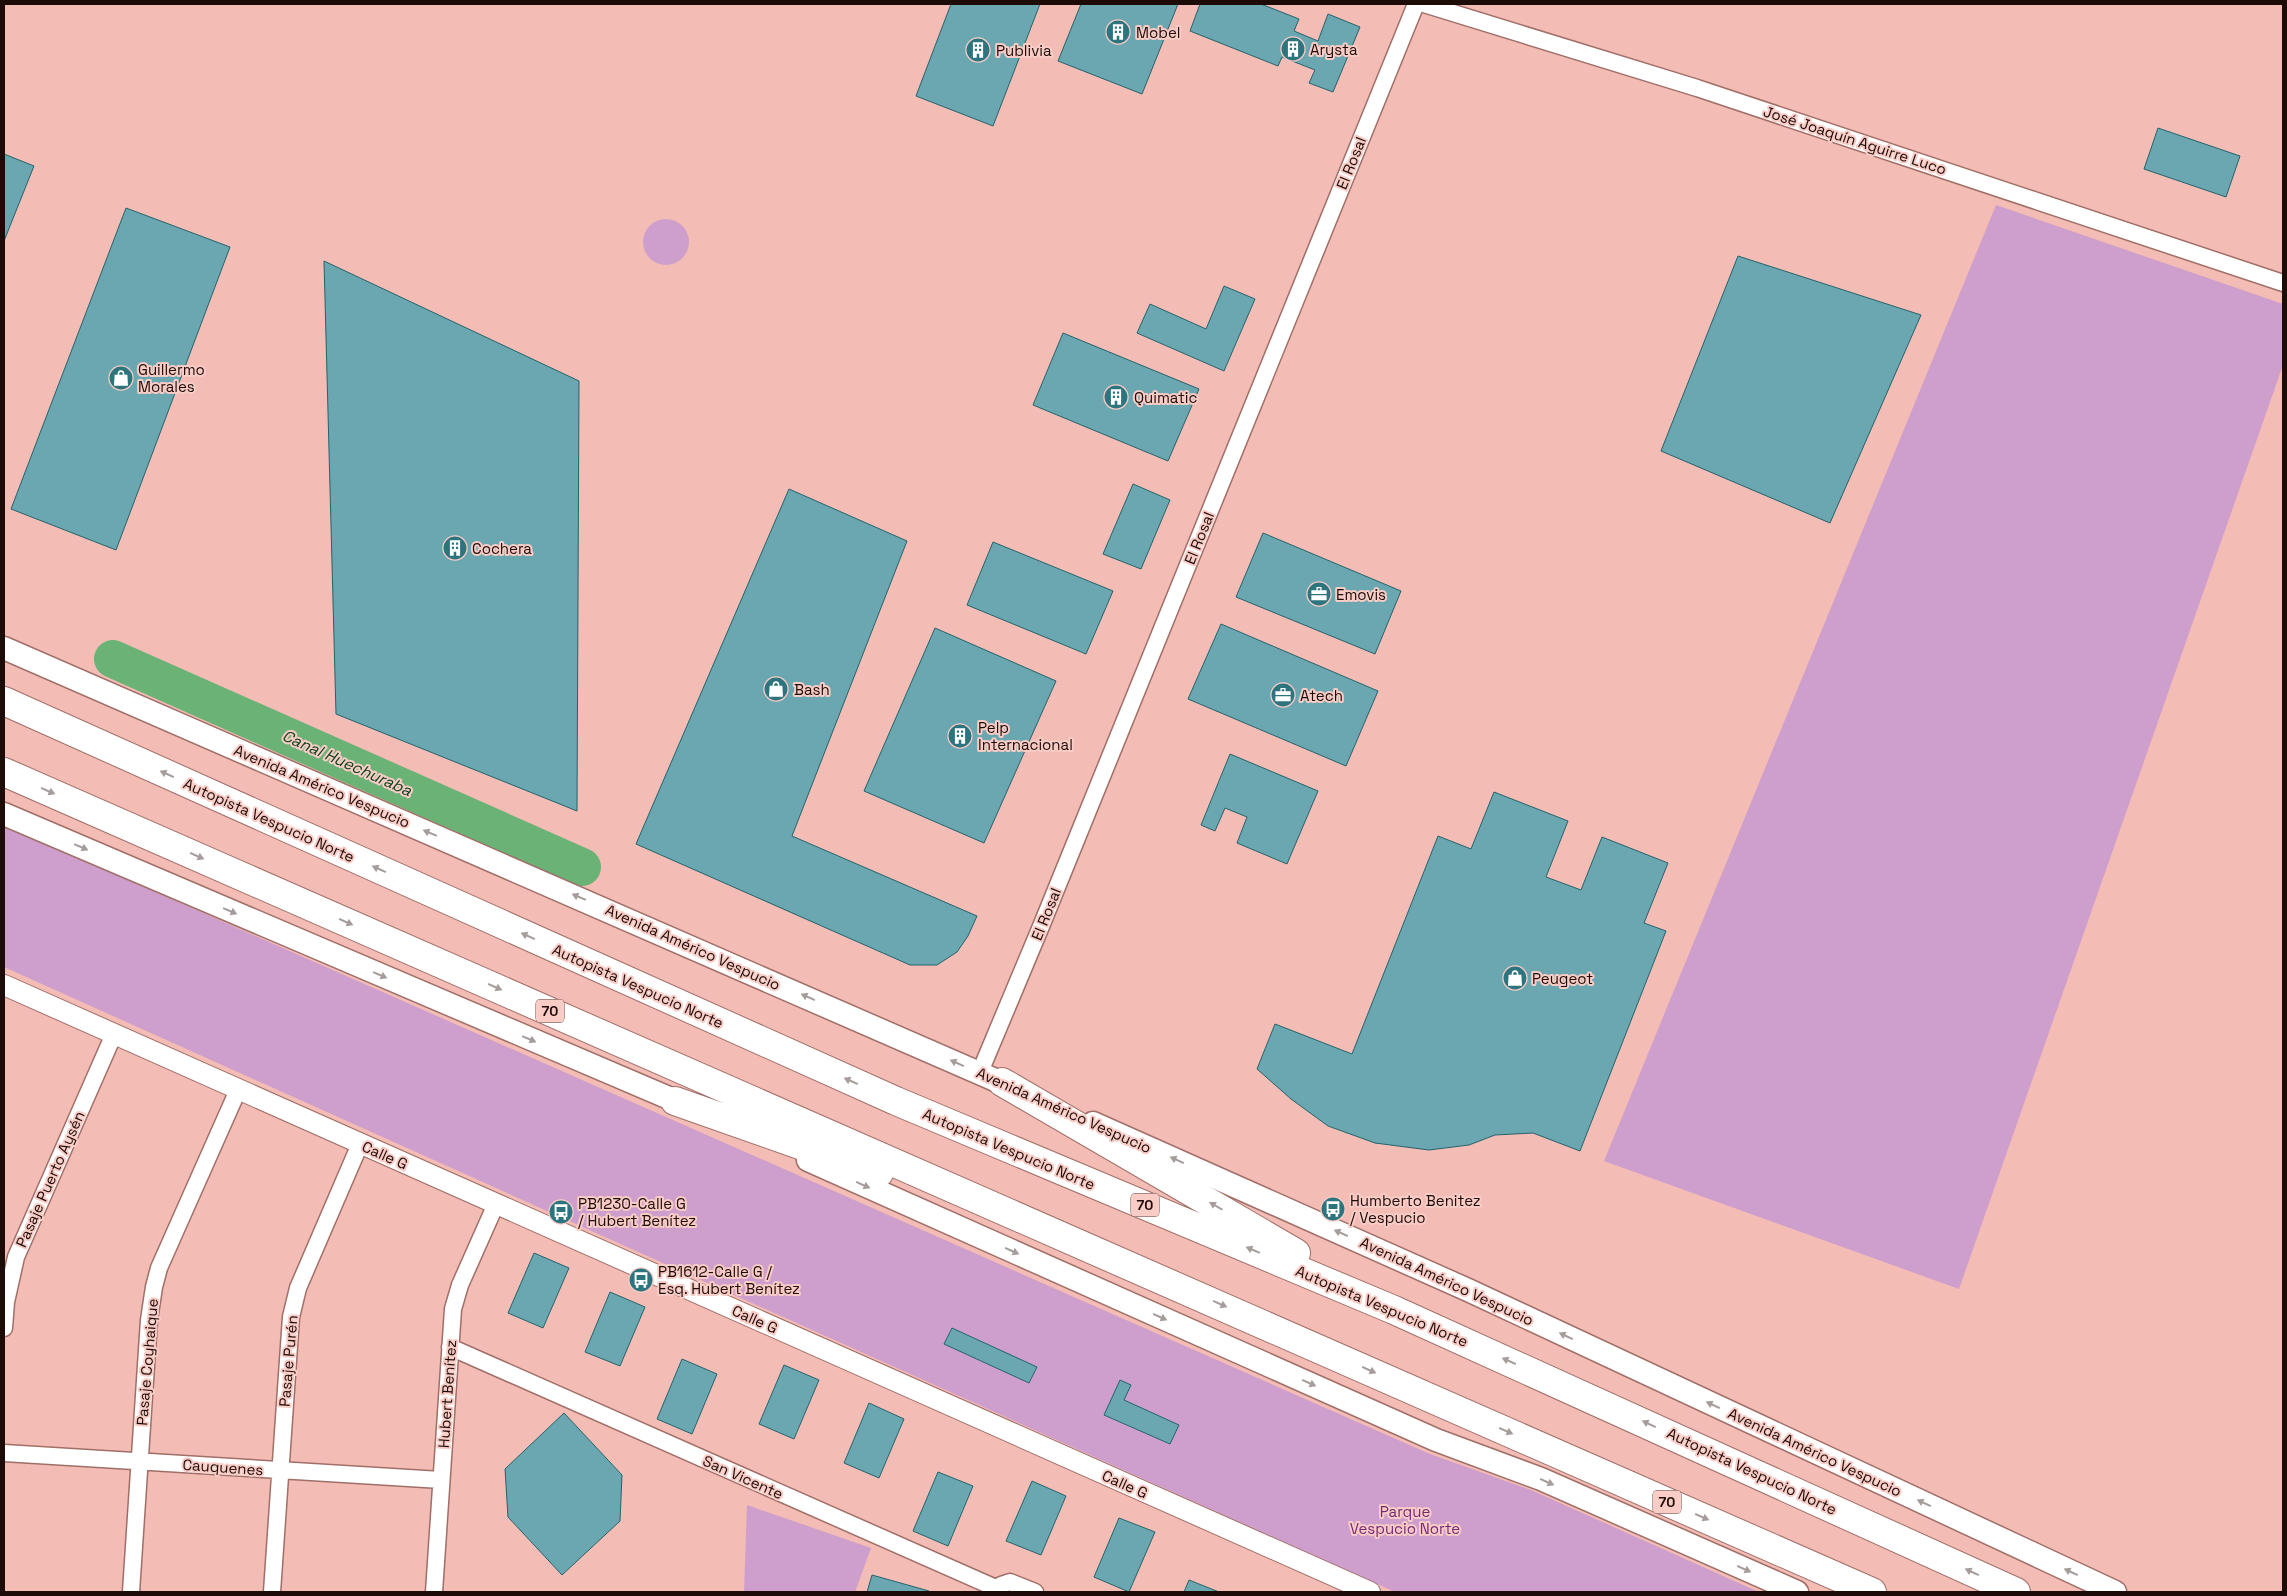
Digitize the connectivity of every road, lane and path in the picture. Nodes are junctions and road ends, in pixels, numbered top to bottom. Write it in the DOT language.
graph roads {
  1 [pos="1416,4"];
  2 [pos="1424,4"];
  3 [pos="2283,283"];
  4 [pos="4,648"];
  5 [pos="4,701"];
  6 [pos="4,772"];
  7 [pos="4,814"];
  8 [pos="4,985"];
  9 [pos="114,1034"];
  10 [pos="991,1077"];
  11 [pos="238,1090"];
  12 [pos="675,1101"];
  13 [pos="360,1144"];
  14 [pos="496,1204"];
  15 [pos="1096,1250"];
  16 [pos="1394,1310"];
  17 [pos="4,1328"];
  18 [pos="450,1347"];
  19 [pos="4,1453"];
  20 [pos="140,1462"];
  21 [pos="280,1470"];
  22 [pos="441,1480"];
  23 [pos="998,1591"];
  24 [pos="131,1592"];
  25 [pos="272,1592"];
  26 [pos="434,1592"];
  27 [pos="1035,1592"];
  28 [pos="1370,1592"];
  29 [pos="1797,1592"];
  30 [pos="1872,1592"];
  31 [pos="2016,1592"];
  32 [pos="2115,1592"];
  1 -- 10 [label="street, El Rosal"];
  2 -- 3 [label="street, José Joaquín Aguirre Luco"];
  10 -- 4 [label="main road, Avenida Américo Vespucio, one-way"];
  16 -- 5 [label="highway, Autopista Vespucio Norte / 70, one-way"];
  6 -- 15 [label="highway, 70, one-way"];
  7 -- 12 [label="main road, one-way"];
  8 -- 9 [label="street, Calle G"];
  9 -- 11 [label="street, Calle G"];
  9 -- 17 [label="street, Pasaje Puerto Aysén"];
  16 -- 10 [label="highway, one-way"];
  32 -- 10 [label="main road, Avenida Américo Vespucio, one-way"];
  11 -- 13 [label="street, Calle G"];
  11 -- 20 [label="street, Pasaje Coyhaique"];
  12 -- 15 [label="highway"];
  12 -- 29 [label="main road, one-way"];
  13 -- 14 [label="street, Calle G"];
  13 -- 21 [label="street, Pasaje Purén"];
  14 -- 18 [label="street, Hubert Benítez"];
  14 -- 28 [label="street, Calle G"];
  15 -- 30 [label="highway, 70, one-way"];
  31 -- 16 [label="highway, Autopista Vespucio Norte / 70, one-way"];
  18 -- 22 [label="street, Hubert Benítez"];
  18 -- 23 [label="street, San Vicente"];
  19 -- 20 [label="street, Cauquenes"];
  20 -- 21 [label="street, Cauquenes"];
  20 -- 24 [label="street, Pasaje Coyhaique"];
  21 -- 22 [label="street, Cauquenes"];
  21 -- 25 [label="street, Pasaje Purén"];
  22 -- 26 [label="street, Hubert Benítez"];
  23 -- 27 [label="street, San Vicente"];
}
